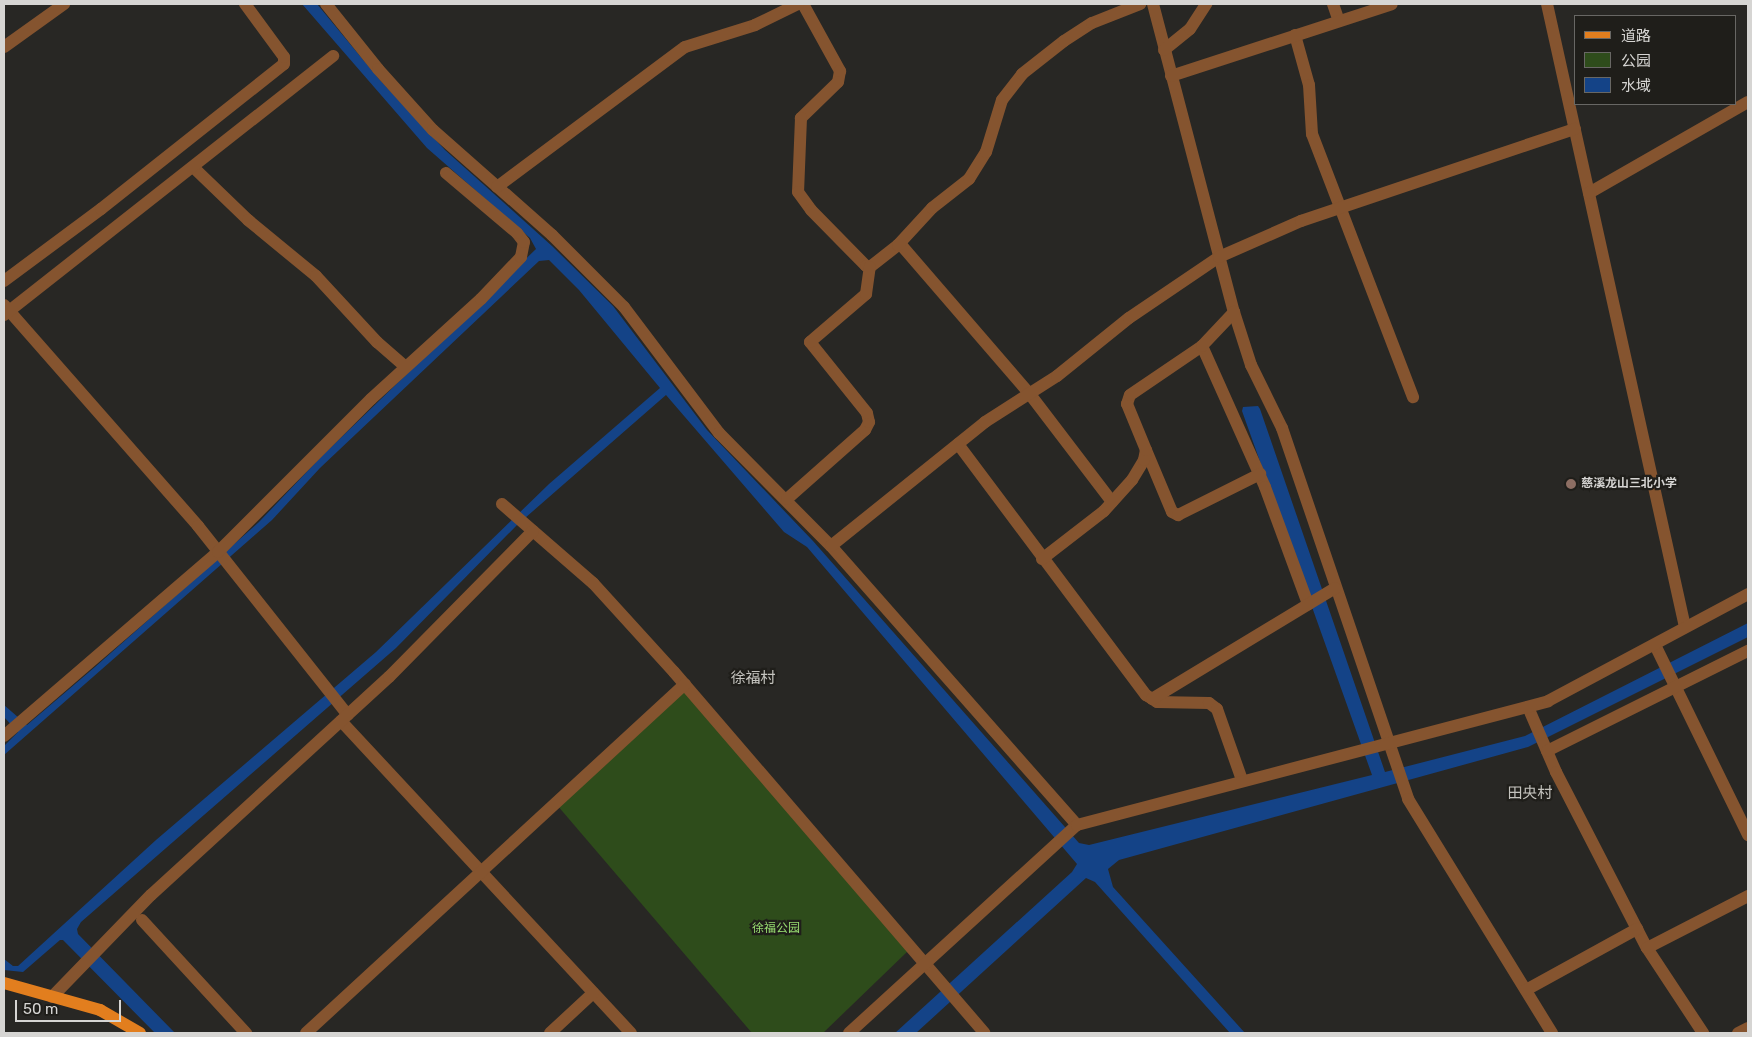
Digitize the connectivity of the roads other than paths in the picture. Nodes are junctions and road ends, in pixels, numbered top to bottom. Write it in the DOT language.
graph roads {
  1 [pos="64,4"];
  2 [pos="245,4"];
  3 [pos="326,4"];
  4 [pos="798,4"];
  5 [pos="803,4"];
  6 [pos="1140,4"];
  7 [pos="1153,4"];
  8 [pos="1206,4"];
  9 [pos="1333,4"];
  10 [pos="1392,4"];
  11 [pos="1547,4"];
  12 [pos="1339,21"];
  13 [pos="1295,36"];
  14 [pos="4,46"];
  15 [pos="1164,50"];
  16 [pos="333,56"];
  17 [pos="1172,76"];
  18 [pos="1748,102"];
  19 [pos="1575,129"];
  20 [pos="193,167"];
  21 [pos="446,173"];
  22 [pos="497,187"];
  23 [pos="1589,193"];
  24 [pos="1340,208"];
  25 [pos="898,245"];
  26 [pos="1219,257"];
  27 [pos="870,267"];
  28 [pos="4,281"];
  29 [pos="6,310"];
  30 [pos="1234,312"];
  31 [pos="1202,346"];
  32 [pos="406,367"];
  33 [pos="1029,393"];
  34 [pos="1413,397"];
  35 [pos="958,444"];
  36 [pos="1146,450"];
  37 [pos="1260,474"];
  38 [pos="787,499"];
  39 [pos="1112,502"];
  40 [pos="502,504"];
  41 [pos="533,531"];
  42 [pos="831,546"];
  43 [pos="218,552"];
  44 [pos="1042,559"];
  45 [pos="1335,588"];
  46 [pos="1748,594"];
  47 [pos="1308,604"];
  48 [pos="1686,627"];
  49 [pos="1655,645"];
  50 [pos="1748,651"];
  51 [pos="685,684"];
  52 [pos="1674,687"];
  53 [pos="1152,699"];
  54 [pos="1528,707"];
  55 [pos="344,718"];
  56 [pos="4,736"];
  57 [pos="1388,743"];
  58 [pos="1547,751"];
  59 [pos="1242,780"];
  60 [pos="1077,825"];
  61 [pos="1748,835"];
  62 [pos="480,872"];
  63 [pos="1748,896"];
  64 [pos="142,920"];
  65 [pos="1637,929"];
  66 [pos="1647,948"];
  67 [pos="925,964"];
  68 [pos="4,983"];
  69 [pos="1526,990"];
  70 [pos="593,993"];
  71 [pos="52,997"];
  72 [pos="1748,1028"];
  73 [pos="140,1033"];
  74 [pos="246,1033"];
  75 [pos="306,1033"];
  76 [pos="550,1033"];
  77 [pos="631,1033"];
  78 [pos="849,1033"];
  79 [pos="984,1033"];
  80 [pos="1552,1033"];
  81 [pos="1703,1033"];
  82 [pos="1738,1033"];
  1 -- 14 [label="street"];
  2 -- 28 [label="street"];
  3 -- 22 [label="street"];
  4 -- 22 [label="street"];
  5 -- 27 [label="street"];
  6 -- 25 [label="street"];
  7 -- 15 [label="street"];
  8 -- 15 [label="street"];
  9 -- 12 [label="street"];
  10 -- 12 [label="street"];
  11 -- 19 [label="street"];
  12 -- 13 [label="street"];
  13 -- 17 [label="street"];
  13 -- 24 [label="street"];
  15 -- 17 [label="street"];
  16 -- 20 [label="street"];
  17 -- 26 [label="street"];
  18 -- 23 [label="street"];
  19 -- 23 [label="street"];
  19 -- 24 [label="street"];
  20 -- 29 [label="street"];
  20 -- 32 [label="street"];
  21 -- 32 [label="street"];
  22 -- 38 [label="street"];
  23 -- 48 [label="street"];
  24 -- 26 [label="street"];
  24 -- 34 [label="street"];
  25 -- 27 [label="street"];
  25 -- 33 [label="street"];
  26 -- 30 [label="street"];
  26 -- 33 [label="street"];
  27 -- 38 [label="street"];
  29 -- 43 [label="street"];
  30 -- 31 [label="street"];
  30 -- 45 [label="street"];
  31 -- 36 [label="street"];
  31 -- 37 [label="street"];
  32 -- 43 [label="street"];
  33 -- 35 [label="street"];
  33 -- 39 [label="street"];
  35 -- 42 [label="street"];
  35 -- 44 [label="street"];
  36 -- 37 [label="street"];
  36 -- 39 [label="street"];
  37 -- 47 [label="street"];
  38 -- 42 [label="street"];
  39 -- 44 [label="street"];
  40 -- 41 [label="street"];
  41 -- 51 [label="street"];
  41 -- 55 [label="street"];
  42 -- 60 [label="street"];
  43 -- 55 [label="street"];
  43 -- 56 [label="street"];
  44 -- 53 [label="street"];
  45 -- 47 [label="street"];
  45 -- 57 [label="street"];
  46 -- 48 [label="street"];
  47 -- 53 [label="street"];
  48 -- 49 [label="street"];
  49 -- 52 [label="street"];
  49 -- 54 [label="street"];
  50 -- 52 [label="street"];
  51 -- 62 [label="street"];
  51 -- 67 [label="street"];
  52 -- 58 [label="street"];
  52 -- 61 [label="street"];
  53 -- 59 [label="street"];
  54 -- 57 [label="street"];
  54 -- 58 [label="street"];
  55 -- 62 [label="street"];
  55 -- 71 [label="street"];
  57 -- 59 [label="street"];
  57 -- 69 [label="street"];
  58 -- 65 [label="street"];
  59 -- 60 [label="street"];
  60 -- 67 [label="street"];
  62 -- 70 [label="street"];
  62 -- 75 [label="street"];
  63 -- 66 [label="street"];
  64 -- 74 [label="street"];
  65 -- 66 [label="street"];
  65 -- 69 [label="street"];
  66 -- 81 [label="street"];
  67 -- 78 [label="street"];
  67 -- 79 [label="street"];
  68 -- 71 [label="main road"];
  69 -- 80 [label="street"];
  70 -- 76 [label="street"];
  70 -- 77 [label="street"];
  71 -- 73 [label="main road"];
  72 -- 82 [label="street"];
}
